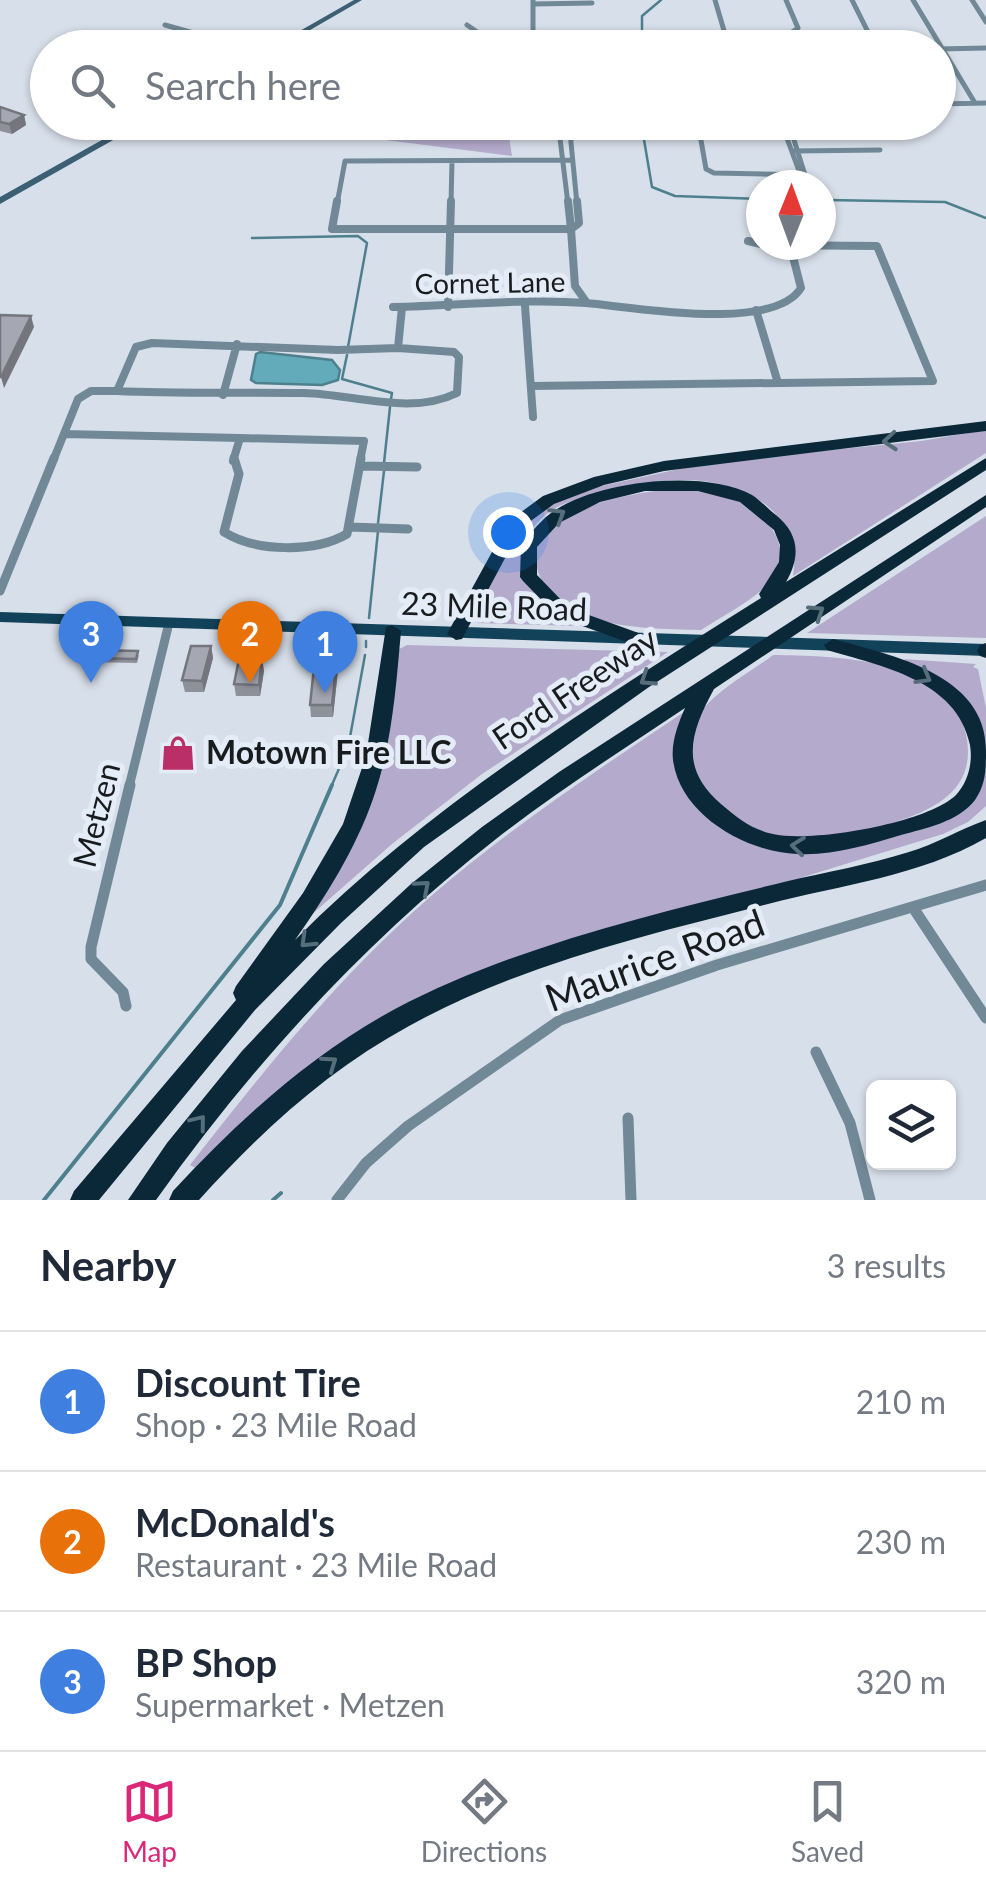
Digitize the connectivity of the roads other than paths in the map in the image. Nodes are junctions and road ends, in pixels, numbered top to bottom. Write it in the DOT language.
graph roads {
  1 [pos="359,0"];
  2 [pos="715,0"];
  3 [pos="786,0"];
  4 [pos="852,0"];
  5 [pos="913,0"];
  6 [pos="972,0"];
  7 [pos="533,2"];
  8 [pos="592,3"];
  9 [pos="986,22"];
  10 [pos="165,25"];
  11 [pos="467,25"];
  12 [pos="798,28"];
  13 [pos="183,30"];
  14 [pos="304,30"];
  15 [pos="474,30"];
  16 [pos="533,30"];
  17 [pos="724,30"];
  18 [pos="795,30"];
  19 [pos="867,30"];
  20 [pos="929,30"];
  21 [pos="986,48"];
  22 [pos="956,49"];
  23 [pos="956,75"];
  24 [pos="956,102"];
  25 [pos="974,102"];
  26 [pos="986,102"];
  27 [pos="109,140"];
  28 [pos="560,140"];
  29 [pos="570,140"];
  30 [pos="700,140"];
  31 [pos="791,140"];
  32 [pos="844,140"];
  33 [pos="848,150"];
  34 [pos="880,150"];
  35 [pos="795,151"];
  36 [pos="452,160"];
  37 [pos="563,160"];
  38 [pos="572,160"];
  39 [pos="799,170"];
  40 [pos="714,172"];
  41 [pos="746,173"];
  42 [pos="0,201"];
  43 [pos="449,228"];
  44 [pos="571,229"];
  45 [pos="836,246"];
  46 [pos="794,260"];
  47 [pos="587,303"];
  48 [pos="448,306"];
  49 [pos="525,306"];
  50 [pos="756,310"];
  51 [pos="237,344"];
  52 [pos="398,348"];
  53 [pos="778,383"];
  54 [pos="701,384"];
  55 [pos="530,386"];
  56 [pos="118,391"];
  57 [pos="223,394"];
  58 [pos="533,416"];
  59 [pos="986,426"];
  60 [pos="64,434"];
  61 [pos="240,438"];
  62 [pos="986,462"];
  63 [pos="360,466"];
  64 [pos="417,467"];
  65 [pos="986,500"];
  66 [pos="349,527"];
  67 [pos="408,529"];
  68 [pos="0,591"];
  69 [pos="758,606"];
  70 [pos="0,617"];
  71 [pos="169,623"];
  72 [pos="392,631"];
  73 [pos="456,634"];
  74 [pos="638,640"];
  75 [pos="824,645"];
  76 [pos="986,650"];
  77 [pos="706,685"];
  78 [pos="986,828"];
  79 [pos="986,886"];
  80 [pos="914,909"];
  81 [pos="126,1006"];
  82 [pos="986,1018"];
  83 [pos="816,1052"];
  84 [pos="188,1070"];
  85 [pos="628,1118"];
  86 [pos="83,1200"];
  87 [pos="140,1200"];
  88 [pos="182,1200"];
  89 [pos="337,1200"];
  90 [pos="631,1200"];
  91 [pos="870,1200"];
  1 -- 14 [label="main road"];
  2 -- 17 [label="street"];
  3 -- 12 [label="street"];
  4 -- 19 [label="street"];
  5 -- 20 [label="street"];
  6 -- 9 [label="street"];
  7 -- 8 [label="street"];
  7 -- 16 [label="street"];
  10 -- 13 [label="street"];
  11 -- 15 [label="street"];
  12 -- 18 [label="street"];
  21 -- 22 [label="street"];
  23 -- 25 [label="street"];
  24 -- 25 [label="street"];
  25 -- 26 [label="street"];
  27 -- 42 [label="main road"];
  28 -- 37 [label="street"];
  29 -- 38 [label="street"];
  30 -- 40 [label="street"];
  31 -- 35 [label="street"];
  32 -- 33 [label="street"];
  33 -- 34 [label="street"];
  33 -- 35 [label="street"];
  35 -- 39 [label="street"];
  36 -- 37 [label="street"];
  36 -- 43 [label="street"];
  36 -- 43 [label="street"];
  37 -- 38 [label="street"];
  37 -- 44 [label="street"];
  38 -- 44 [label="street"];
  40 -- 41 [label="street"];
  43 -- 44 [label="street"];
  43 -- 48 [label="street"];
  44 -- 47 [label="street"];
  45 -- 53 [label="street"];
  46 -- 50 [label="street, Cornet Lane"];
  47 -- 49 [label="street, Cornet Lane"];
  47 -- 50 [label="street, Cornet Lane"];
  48 -- 49 [label="street, Cornet Lane"];
  48 -- 52 [label="street, Cornet Lane"];
  49 -- 55 [label="street"];
  50 -- 53 [label="street"];
  51 -- 52 [label="street"];
  51 -- 56 [label="street"];
  51 -- 57 [label="street"];
  52 -- 57 [label="street"];
  53 -- 54 [label="street"];
  54 -- 55 [label="street"];
  55 -- 58 [label="street"];
  56 -- 57 [label="street"];
  56 -- 60 [label="street"];
  59 -- 73 [label="highway, one-way"];
  60 -- 61 [label="street"];
  60 -- 68 [label="street"];
  61 -- 63 [label="street"];
  61 -- 66 [label="street"];
  62 -- 69 [label="highway, Ford Freeway"];
  63 -- 64 [label="street"];
  63 -- 66 [label="street"];
  77 -- 65 [label="highway, one-way"];
  66 -- 67 [label="street"];
  74 -- 69 [label="highway, one-way"];
  69 -- 84 [label="highway, Ford Freeway, one-way"];
  70 -- 71 [label="main road, 23 Mile Road"];
  71 -- 72 [label="main road, 23 Mile Road"];
  71 -- 81 [label="street, Metzen"];
  72 -- 73 [label="main road, 23 Mile Road"];
  72 -- 84 [label="highway"];
  73 -- 74 [label="main road, 23 Mile Road"];
  74 -- 75 [label="main road, 23 Mile Road"];
  75 -- 76 [label="main road, 23 Mile Road"];
  75 -- 77 [label="highway, one-way"];
  87 -- 77 [label="highway, one-way"];
  88 -- 78 [label="highway, one-way"];
  79 -- 80 [label="street, Maurice Road"];
  80 -- 82 [label="street"];
  80 -- 89 [label="street, Maurice Road"];
  83 -- 91 [label="street"];
  84 -- 86 [label="highway, Ford Freeway"];
  85 -- 90 [label="street"];
}
